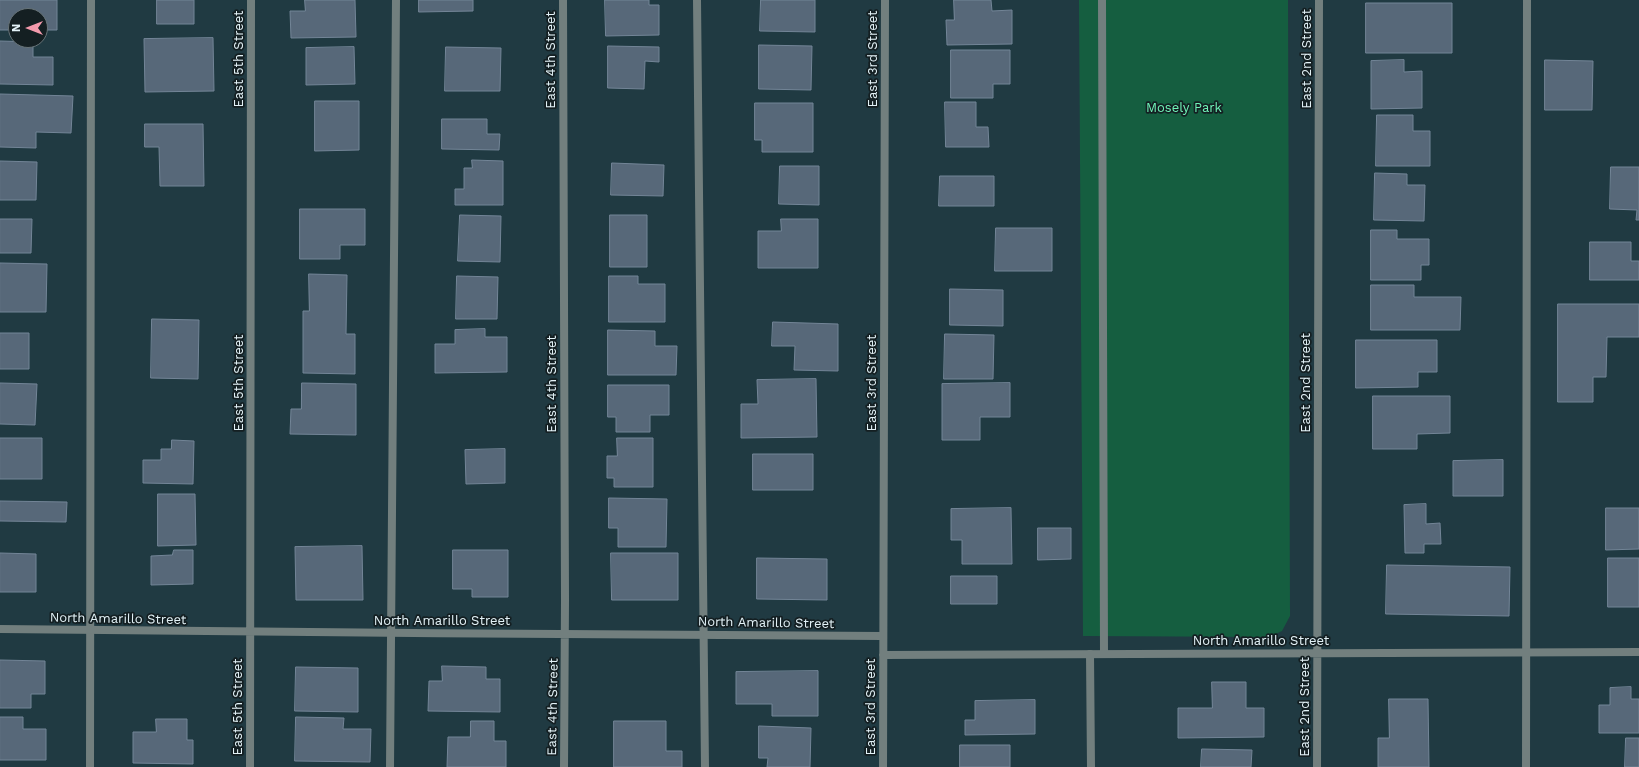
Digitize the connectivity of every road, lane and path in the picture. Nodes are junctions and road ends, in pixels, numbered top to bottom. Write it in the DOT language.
graph roads {
  1 [pos="90,0"];
  2 [pos="251,0"];
  3 [pos="396,0"];
  4 [pos="563,0"];
  5 [pos="696,0"];
  6 [pos="885,0"];
  7 [pos="1102,0"];
  8 [pos="1319,0"];
  9 [pos="1527,0"];
  10 [pos="0,629"];
  11 [pos="90,631"];
  12 [pos="391,633"];
  13 [pos="565,633"];
  14 [pos="250,634"];
  15 [pos="704,634"];
  16 [pos="884,636"];
  17 [pos="1525,652"];
  18 [pos="1639,652"];
  19 [pos="1318,653"];
  20 [pos="1090,654"];
  21 [pos="1104,654"];
  22 [pos="884,655"];
  23 [pos="90,767"];
  24 [pos="250,767"];
  25 [pos="390,767"];
  26 [pos="564,767"];
  27 [pos="705,767"];
  28 [pos="883,767"];
  29 [pos="1090,767"];
  30 [pos="1317,767"];
  31 [pos="1526,767"];
  1 -- 11 [label="street"];
  2 -- 14 [label="street, East 5th Street"];
  3 -- 12 [label="street"];
  4 -- 13 [label="street, East 4th Street"];
  5 -- 15 [label="street"];
  6 -- 16 [label="street, East 3rd Street"];
  7 -- 21 [label="street"];
  8 -- 19 [label="street, East 2nd Street"];
  9 -- 17 [label="street"];
  10 -- 11 [label="street, North Amarillo Street"];
  11 -- 14 [label="street, North Amarillo Street"];
  11 -- 23 [label="street"];
  12 -- 13 [label="street, North Amarillo Street"];
  12 -- 14 [label="street, North Amarillo Street"];
  12 -- 25 [label="street"];
  13 -- 15 [label="street, North Amarillo Street"];
  13 -- 26 [label="street, East 4th Street"];
  14 -- 24 [label="street, East 5th Street"];
  15 -- 16 [label="street, North Amarillo Street"];
  15 -- 27 [label="street"];
  16 -- 22 [label="street, East 3rd Street"];
  17 -- 18 [label="street, North Amarillo Street"];
  17 -- 19 [label="street, North Amarillo Street"];
  17 -- 31 [label="street"];
  19 -- 21 [label="street, North Amarillo Street"];
  19 -- 30 [label="street, East 2nd Street"];
  20 -- 21 [label="street, North Amarillo Street"];
  20 -- 22 [label="street, North Amarillo Street"];
  20 -- 29 [label="street"];
  22 -- 28 [label="street, East 3rd Street"];
}
